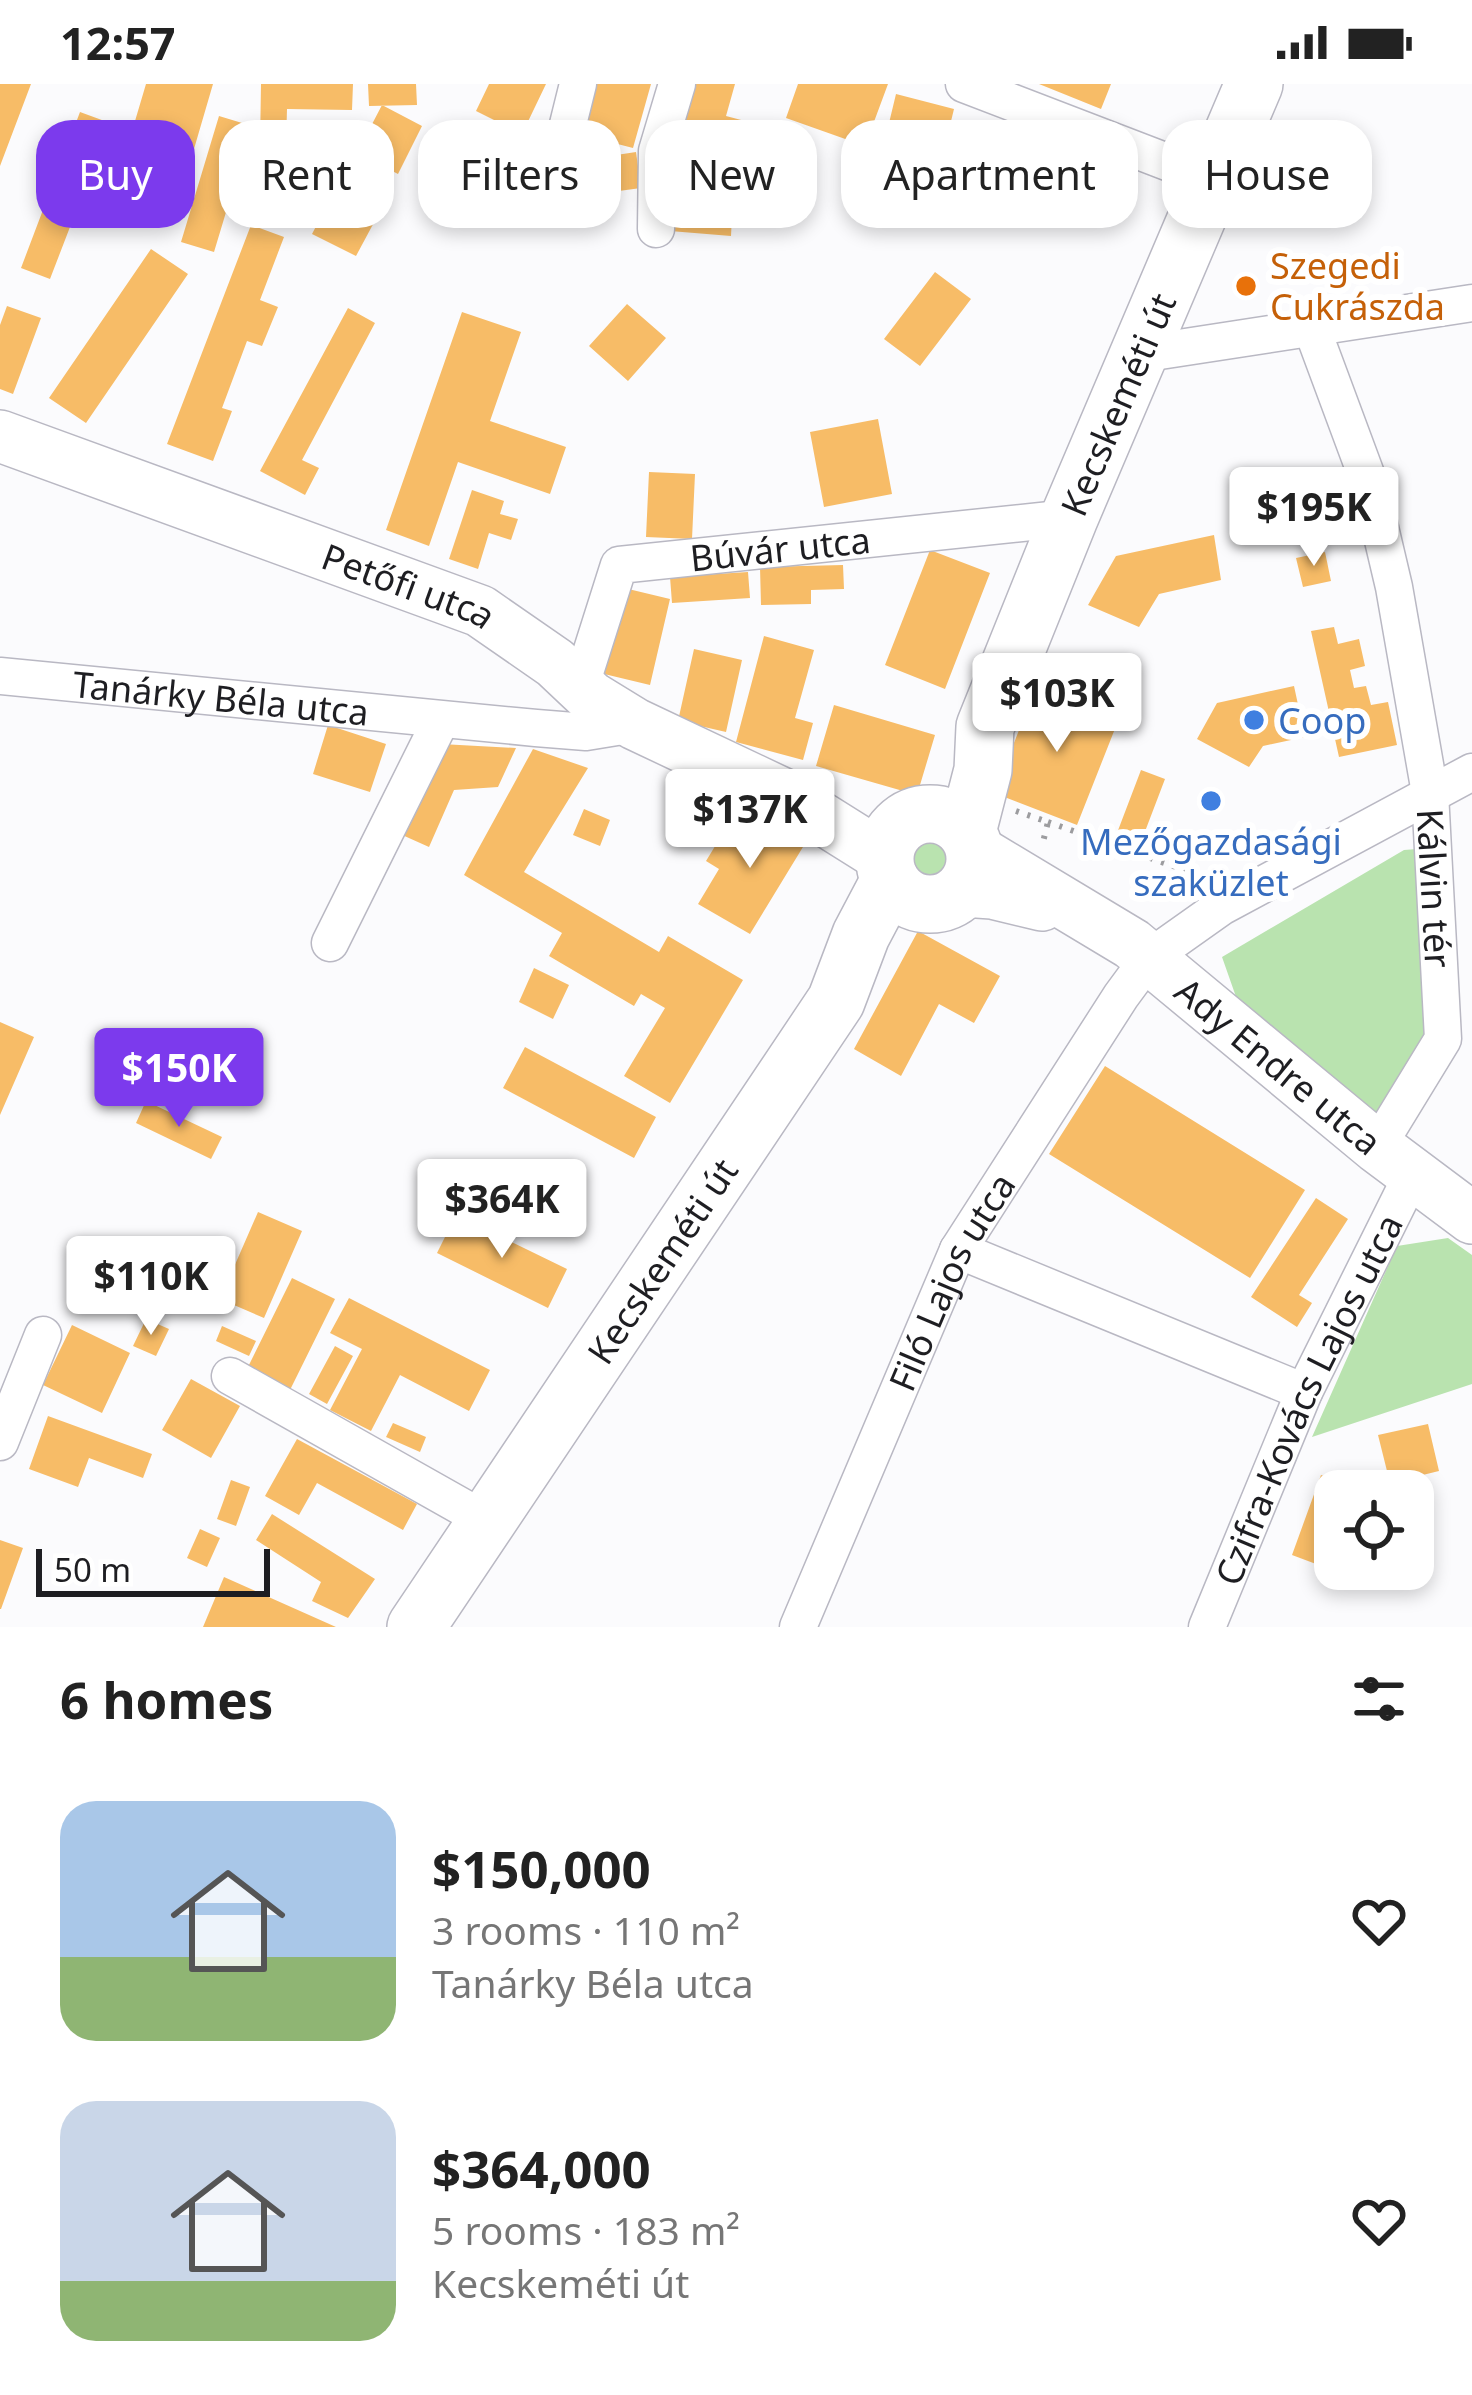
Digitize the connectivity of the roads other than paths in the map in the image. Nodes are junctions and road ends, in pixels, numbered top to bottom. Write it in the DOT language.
graph roads {
  1 [pos="578,84"];
  2 [pos="677,84"];
  3 [pos="964,84"];
  4 [pos="1254,84"];
  5 [pos="569,120"];
  6 [pos="1239,120"];
  7 [pos="1162,160"];
  8 [pos="1194,228"];
  9 [pos="656,229"];
  10 [pos="1472,302"];
  11 [pos="1311,326"];
  12 [pos="1140,354"];
  13 [pos="0,436"];
  14 [pos="1069,518"];
  15 [pos="0,676"];
  16 [pos="580,688"];
  17 [pos="441,720"];
  18 [pos="634,724"];
  19 [pos="1472,772"];
  20 [pos="1430,793"];
  21 [pos="928,857"];
  22 [pos="330,943"];
  23 [pos="1149,958"];
  24 [pos="1394,1161"];
  25 [pos="1472,1218"];
  26 [pos="958,1250"];
  27 [pos="43,1335"];
  28 [pos="230,1376"];
  29 [pos="1304,1392"];
  30 [pos="0,1442"];
  31 [pos="487,1521"];
  32 [pos="416,1627"];
  33 [pos="798,1627"];
  34 [pos="1208,1627"];
  1 -- 5 [label="street"];
  2 -- 9 [label="street"];
  3 -- 7 [label="street"];
  4 -- 6 [label="main road, Kecskeméti út"];
  8 -- 12 [label="main road, Kecskeméti út"];
  10 -- 11 [label="street"];
  11 -- 12 [label="street"];
  11 -- 20 [label="street"];
  12 -- 14 [label="main road, Kecskeméti út"];
  13 -- 16 [label="street, Petőfi utca"];
  14 -- 16 [label="street, Búvár utca"];
  14 -- 21 [label="main road, Kecskeméti út"];
  15 -- 17 [label="street, Tanárky Béla utca"];
  16 -- 18 [label="street, Petőfi utca"];
  17 -- 18 [label="street, Tanárky Béla utca"];
  17 -- 22 [label="street"];
  18 -- 21 [label="street, Petőfi utca"];
  19 -- 20 [label="street"];
  20 -- 23 [label="street, Kálvin tér"];
  20 -- 24 [label="street, Kálvin tér"];
  21 -- 23 [label="street, Ady Endre utca"];
  21 -- 31 [label="main road, Kecskeméti út"];
  23 -- 24 [label="street, Ady Endre utca"];
  23 -- 26 [label="street, Filó Lajos utca"];
  24 -- 25 [label="street, Ady Endre utca"];
  24 -- 29 [label="street, Czifra-Kovács Lajos utca"];
  26 -- 29 [label="street"];
  26 -- 33 [label="street, Filó Lajos utca"];
  27 -- 30 [label="street"];
  28 -- 31 [label="street"];
  29 -- 34 [label="street, Czifra-Kovács Lajos utca"];
  31 -- 32 [label="main road, Kecskeméti út"];
}
